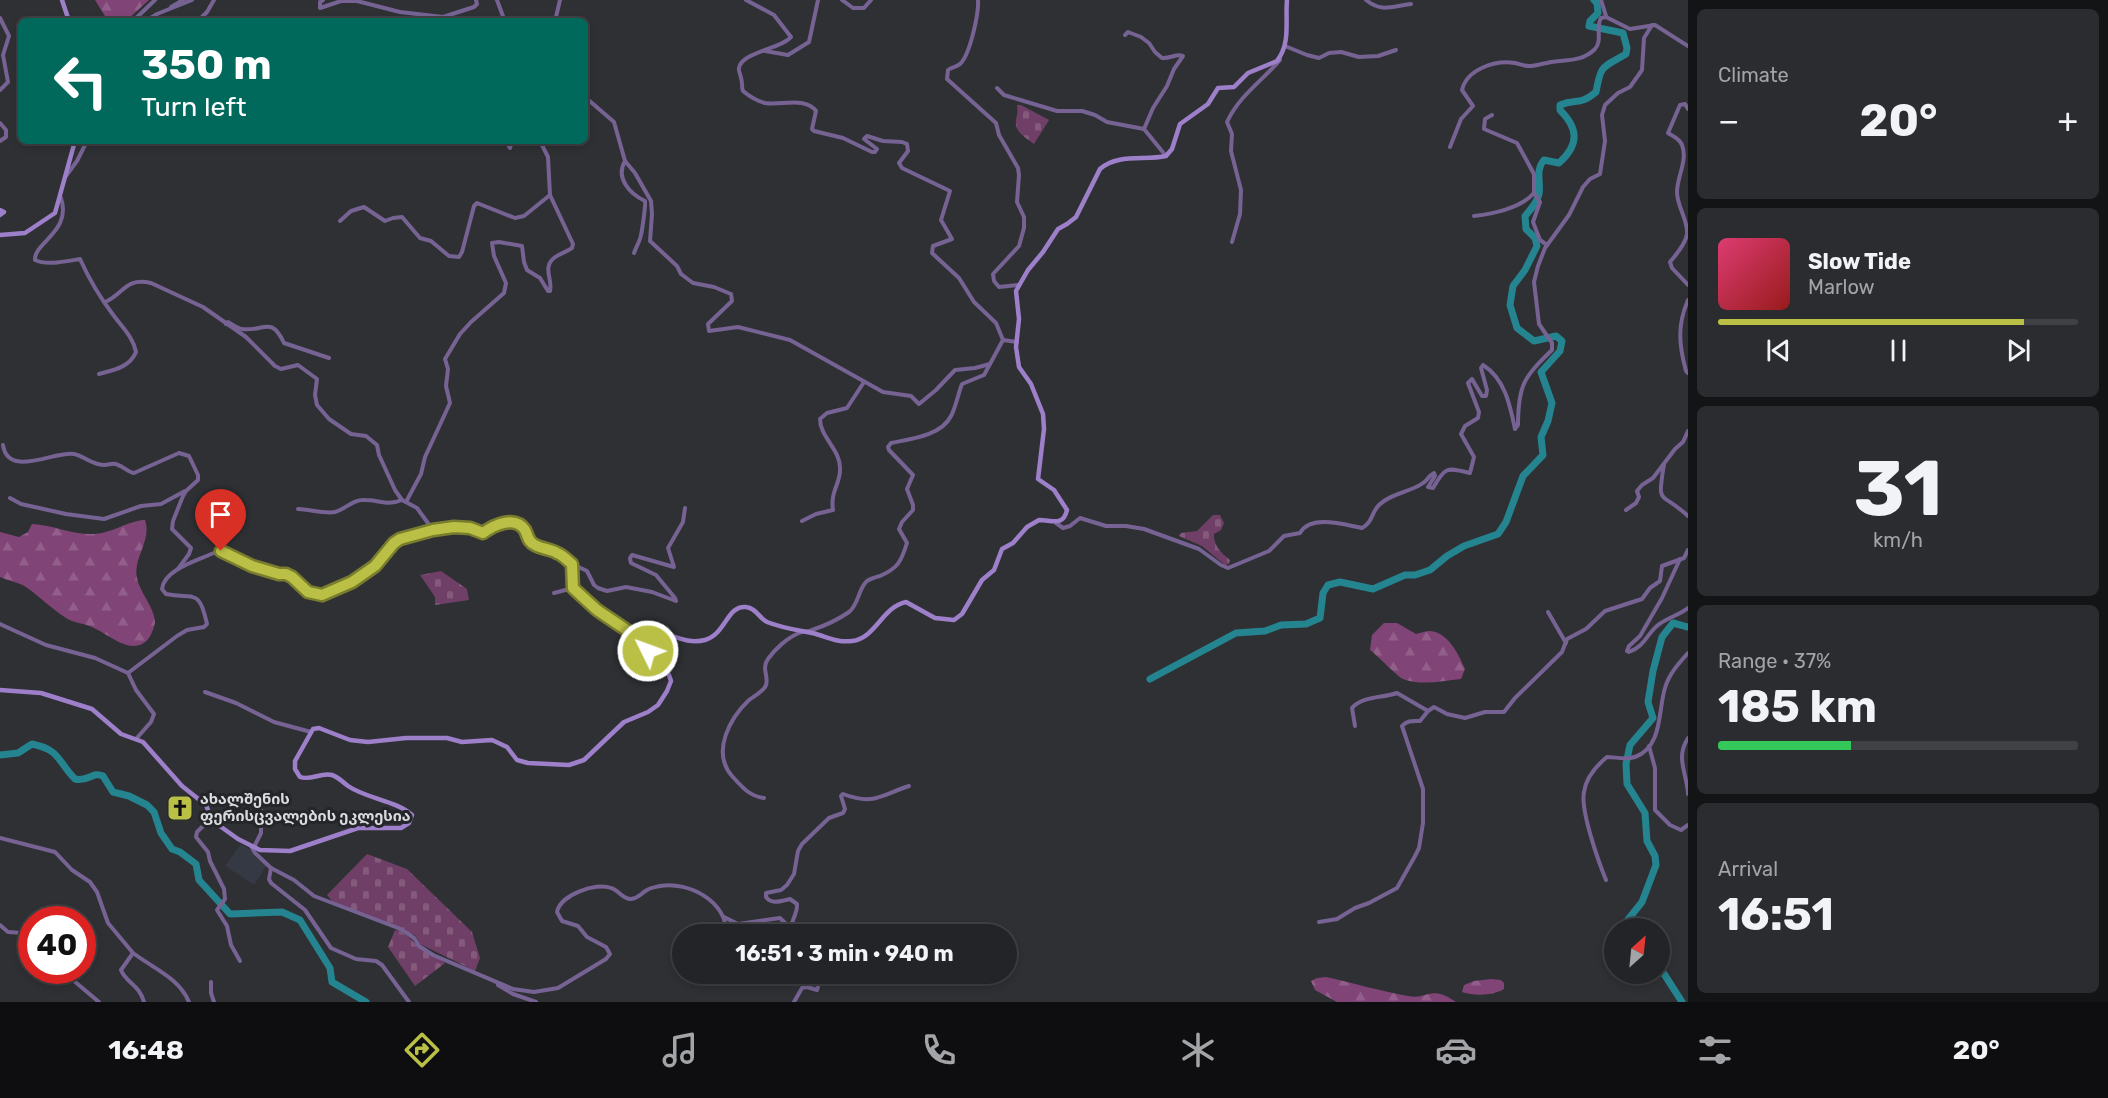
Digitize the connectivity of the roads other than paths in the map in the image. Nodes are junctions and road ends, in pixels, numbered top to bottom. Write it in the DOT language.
graph roads {
  1 [pos="62,0"];
  2 [pos="155,0"];
  3 [pos="183,0"];
  4 [pos="192,0"];
  5 [pos="214,0"];
  6 [pos="323,0"];
  7 [pos="477,0"];
  8 [pos="496,0"];
  9 [pos="560,0"];
  10 [pos="746,0"];
  11 [pos="818,0"];
  12 [pos="842,0"];
  13 [pos="871,0"];
  14 [pos="978,0"];
  15 [pos="1287,0"];
  16 [pos="1366,0"];
  17 [pos="1601,0"];
  18 [pos="1411,4"];
  19 [pos="157,14"];
  20 [pos="422,15"];
  21 [pos="1606,17"];
  22 [pos="0,18"];
  23 [pos="68,18"];
  24 [pos="136,18"];
  25 [pos="151,18"];
  26 [pos="202,18"];
  27 [pos="421,18"];
  28 [pos="504,18"];
  29 [pos="556,18"];
  30 [pos="1652,25"];
  31 [pos="1125,35"];
  32 [pos="1285,46"];
  33 [pos="1688,46"];
  34 [pos="764,50"];
  35 [pos="1396,50"];
  36 [pos="1281,57"];
  37 [pos="997,88"];
  38 [pos="0,90"];
  39 [pos="588,100"];
  40 [pos="1688,109"];
  41 [pos="1492,115"];
  42 [pos="0,123"];
  43 [pos="1144,129"];
  44 [pos="0,141"];
  45 [pos="74,144"];
  46 [pos="86,144"];
  47 [pos="542,144"];
  48 [pos="1450,147"];
  49 [pos="1166,156"];
  50 [pos="625,161"];
  51 [pos="64,178"];
  52 [pos="1534,193"];
  53 [pos="550,195"];
  54 [pos="61,198"];
  55 [pos="0,210"];
  56 [pos="0,215"];
  57 [pos="1474,216"];
  58 [pos="340,221"];
  59 [pos="0,235"];
  60 [pos="1232,242"];
  61 [pos="1547,245"];
  62 [pos="634,254"];
  63 [pos="1018,285"];
  64 [pos="1688,285"];
  65 [pos="1688,300"];
  66 [pos="105,302"];
  67 [pos="226,324"];
  68 [pos="1003,340"];
  69 [pos="1018,342"];
  70 [pos="329,358"];
  71 [pos="990,364"];
  72 [pos="1688,373"];
  73 [pos="99,374"];
  74 [pos="864,382"];
  75 [pos="1688,431"];
  76 [pos="3,445"];
  77 [pos="1664,463"];
  78 [pos="186,491"];
  79 [pos="10,498"];
  80 [pos="404,501"];
  81 [pos="685,507"];
  82 [pos="298,509"];
  83 [pos="1626,510"];
  84 [pos="1688,516"];
  85 [pos="802,521"];
  86 [pos="1056,523"];
  87 [pos="433,530"];
  88 [pos="1688,550"];
  89 [pos="1680,559"];
  90 [pos="572,564"];
  91 [pos="177,569"];
  92 [pos="573,588"];
  93 [pos="555,593"];
  94 [pos="1688,608"];
  95 [pos="1548,612"];
  96 [pos="0,624"];
  97 [pos="800,633"];
  98 [pos="637,637"];
  99 [pos="1566,643"];
  100 [pos="1688,653"];
  101 [pos="128,673"];
  102 [pos="0,690"];
  103 [pos="205,692"];
  104 [pos="1428,711"];
  105 [pos="1355,726"];
  106 [pos="311,732"];
  107 [pos="1688,738"];
  108 [pos="136,739"];
  109 [pos="1649,746"];
  110 [pos="909,786"];
  111 [pos="1688,792"];
  112 [pos="764,798"];
  113 [pos="261,801"];
  114 [pos="212,818"];
  115 [pos="1688,825"];
  116 [pos="0,838"];
  117 [pos="253,847"];
  118 [pos="271,868"];
  119 [pos="1606,880"];
  120 [pos="722,917"];
  121 [pos="1319,922"];
  122 [pos="725,924"];
  123 [pos="738,924"];
  124 [pos="738,924"];
  125 [pos="786,924"];
  126 [pos="792,924"];
  127 [pos="0,925"];
  128 [pos="18,933"];
  129 [pos="133,953"];
  130 [pos="240,961"];
  131 [pos="211,982"];
  132 [pos="495,983"];
  133 [pos="78,984"];
  134 [pos="818,984"];
  135 [pos="99,1002"];
  136 [pos="144,1002"];
  137 [pos="189,1002"];
  138 [pos="214,1002"];
  139 [pos="409,1002"];
  140 [pos="536,1002"];
  141 [pos="794,1002"];
  1 -- 23 [label="street"];
  2 -- 24 [label="street"];
  3 -- 19 [label="street"];
  4 -- 19 [label="street"];
  5 -- 26 [label="street"];
  6 -- 20 [label="street"];
  7 -- 20 [label="street"];
  8 -- 28 [label="street"];
  9 -- 29 [label="street"];
  10 -- 34 [label="street"];
  11 -- 34 [label="street"];
  12 -- 13 [label="street"];
  14 -- 63 [label="street"];
  15 -- 32 [label="street"];
  16 -- 18 [label="street"];
  17 -- 21 [label="street"];
  19 -- 25 [label="street"];
  20 -- 27 [label="street"];
  21 -- 30 [label="street"];
  21 -- 48 [label="street"];
  22 -- 38 [label="street"];
  30 -- 33 [label="street"];
  30 -- 61 [label="street"];
  31 -- 43 [label="street"];
  32 -- 35 [label="street"];
  32 -- 36 [label="street"];
  34 -- 68 [label="street"];
  36 -- 49 [label="street"];
  36 -- 60 [label="street"];
  37 -- 43 [label="street"];
  39 -- 50 [label="street"];
  40 -- 64 [label="street"];
  41 -- 52 [label="street"];
  42 -- 44 [label="street"];
  43 -- 49 [label="street"];
  45 -- 51 [label="street"];
  46 -- 51 [label="street"];
  47 -- 53 [label="street"];
  49 -- 63 [label="street"];
  50 -- 62 [label="street"];
  50 -- 74 [label="street"];
  51 -- 54 [label="street"];
  52 -- 57 [label="street"];
  52 -- 61 [label="street"];
  53 -- 58 [label="street"];
  53 -- 80 [label="street"];
  54 -- 59 [label="street"];
  54 -- 66 [label="street"];
  55 -- 56 [label="street"];
  61 -- 86 [label="street"];
  63 -- 69 [label="street"];
  65 -- 72 [label="street"];
  66 -- 67 [label="street"];
  66 -- 73 [label="street"];
  67 -- 70 [label="street"];
  67 -- 80 [label="street"];
  68 -- 69 [label="street"];
  68 -- 71 [label="street"];
  69 -- 86 [label="street"];
  71 -- 74 [label="street"];
  71 -- 97 [label="street"];
  74 -- 85 [label="street"];
  75 -- 77 [label="street"];
  76 -- 78 [label="street"];
  77 -- 83 [label="street"];
  77 -- 84 [label="street"];
  78 -- 79 [label="street"];
  78 -- 91 [label="street"];
  80 -- 82 [label="street"];
  80 -- 87 [label="street"];
  81 -- 90 [label="street"];
  86 -- 97 [label="street"];
  87 -- 90 [label="street"];
  87 -- 91 [label="street"];
  88 -- 89 [label="street"];
  89 -- 94 [label="street"];
  89 -- 99 [label="street"];
  90 -- 92 [label="street"];
  91 -- 101 [label="street"];
  92 -- 93 [label="street"];
  92 -- 98 [label="street"];
  95 -- 99 [label="street"];
  96 -- 101 [label="street"];
  97 -- 98 [label="street"];
  97 -- 112 [label="street"];
  98 -- 106 [label="street"];
  99 -- 104 [label="street"];
  100 -- 109 [label="street"];
  101 -- 108 [label="street"];
  102 -- 108 [label="street"];
  103 -- 106 [label="street"];
  104 -- 105 [label="street"];
  104 -- 121 [label="street"];
  106 -- 117 [label="street"];
  107 -- 111 [label="street"];
  108 -- 114 [label="street"];
  109 -- 115 [label="street"];
  109 -- 119 [label="street"];
  110 -- 126 [label="street"];
  113 -- 117 [label="street"];
  114 -- 117 [label="street"];
  114 -- 130 [label="street"];
  116 -- 129 [label="street"];
  117 -- 118 [label="street"];
  118 -- 132 [label="street"];
  118 -- 139 [label="street"];
  120 -- 122 [label="street"];
  120 -- 124 [label="street"];
  120 -- 132 [label="street"];
  123 -- 125 [label="street"];
  127 -- 128 [label="street"];
  129 -- 136 [label="street"];
  129 -- 137 [label="street"];
  131 -- 138 [label="street"];
  132 -- 140 [label="street"];
  133 -- 135 [label="street"];
  134 -- 141 [label="street"];
}
